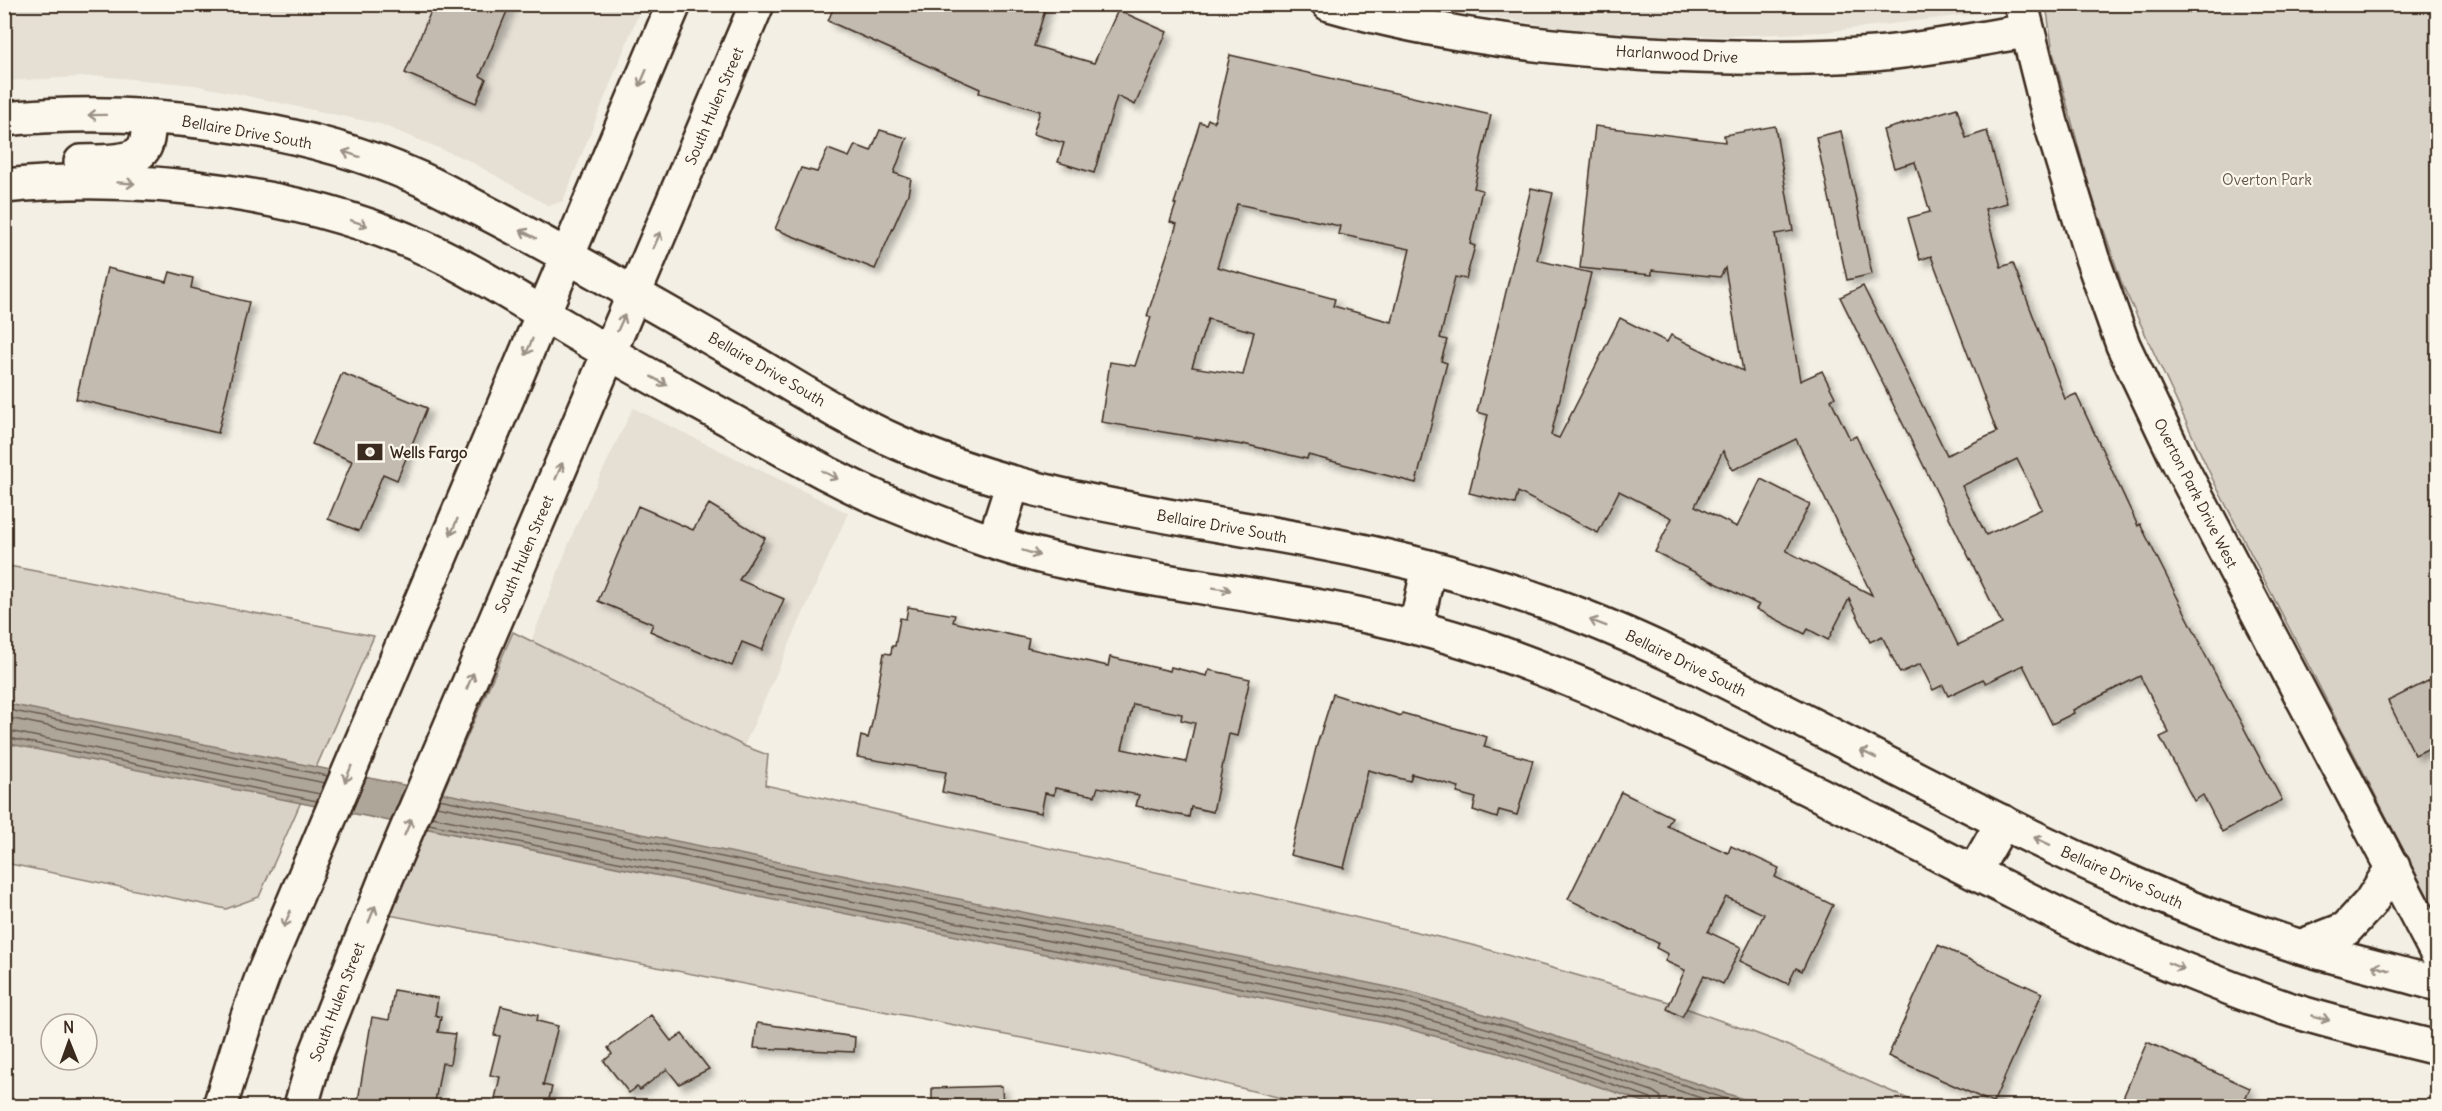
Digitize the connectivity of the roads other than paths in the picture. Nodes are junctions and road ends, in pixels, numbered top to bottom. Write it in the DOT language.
graph roads {
  1 [pos="674,4"];
  2 [pos="757,4"];
  3 [pos="1329,4"];
  4 [pos="2024,18"];
  5 [pos="149,117"];
  6 [pos="4,119"];
  7 [pos="4,168"];
  8 [pos="4,186"];
  9 [pos="569,255"];
  10 [pos="634,293"];
  11 [pos="543,314"];
  12 [pos="608,352"];
  13 [pos="1013,483"];
  14 [pos="994,542"];
  15 [pos="1429,567"];
  16 [pos="1416,626"];
  17 [pos="2002,822"];
  18 [pos="2393,867"];
  19 [pos="1974,872"];
  20 [pos="2300,947"];
  21 [pos="2438,955"];
  22 [pos="2438,984"];
  23 [pos="2438,1048"];
  24 [pos="220,1107"];
  25 [pos="301,1107"];
  1 -- 9 [label="main road, one-way"];
  10 -- 2 [label="main road, South Hulen Street, one-way"];
  3 -- 4 [label="main road, Harlanwood Drive"];
  4 -- 18 [label="main road, Overton Park Drive West"];
  5 -- 6 [label="main road, Bellaire Drive South, one-way"];
  5 -- 7 [label="main road"];
  9 -- 5 [label="main road, Bellaire Drive South, one-way"];
  8 -- 11 [label="main road, one-way"];
  9 -- 10 [label="main road, Bellaire Drive South"];
  9 -- 11 [label="main road"];
  12 -- 10 [label="main road, South Hulen Street, one-way"];
  10 -- 13 [label="main road, Bellaire Drive South"];
  11 -- 12 [label="main road"];
  11 -- 24 [label="main road, one-way"];
  12 -- 14 [label="main road, one-way"];
  25 -- 12 [label="main road, South Hulen Street, one-way"];
  13 -- 14 [label="main road"];
  13 -- 15 [label="main road, Bellaire Drive South"];
  14 -- 16 [label="main road, one-way"];
  15 -- 16 [label="main road"];
  17 -- 15 [label="main road, Bellaire Drive South, one-way"];
  16 -- 19 [label="main road"];
  17 -- 19 [label="main road"];
  20 -- 17 [label="main road, Bellaire Drive South, one-way"];
  18 -- 20 [label="main road"];
  18 -- 21 [label="main road, Overton Park Drive West"];
  19 -- 23 [label="main road, one-way"];
  22 -- 20 [label="main road, Bellaire Drive South, one-way"];
}
